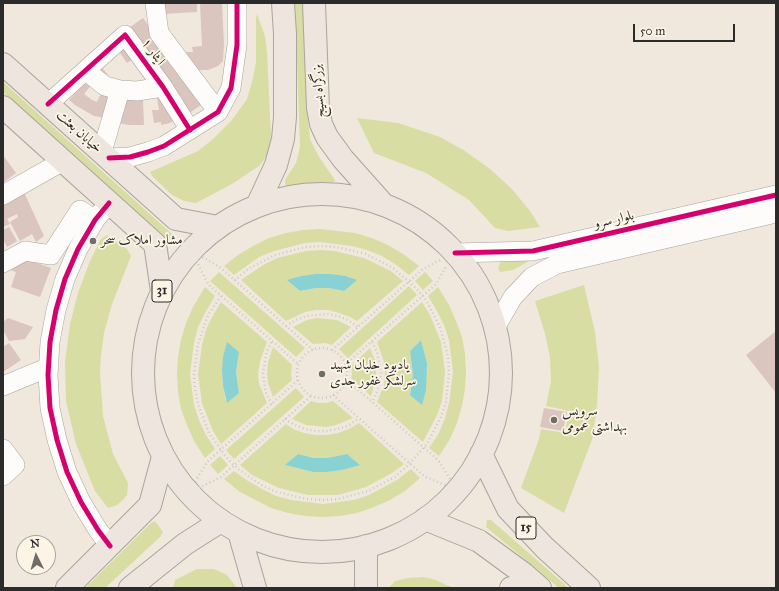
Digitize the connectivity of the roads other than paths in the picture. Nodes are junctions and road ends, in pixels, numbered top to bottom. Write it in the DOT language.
graph roads {
  1 [pos="154,3"];
  2 [pos="237,3"];
  3 [pos="273,3"];
  4 [pos="284,3"];
  5 [pos="314,3"];
  6 [pos="285,28"];
  7 [pos="3,64"];
  8 [pos="86,71"];
  9 [pos="163,87"];
  10 [pos="120,90"];
  11 [pos="48,104"];
  12 [pos="3,107"];
  13 [pos="218,112"];
  14 [pos="190,130"];
  15 [pos="105,155"];
  16 [pos="63,161"];
  17 [pos="3,195"];
  18 [pos="776,196"];
  19 [pos="109,203"];
  20 [pos="384,205"];
  21 [pos="257,206"];
  22 [pos="776,213"];
  23 [pos="95,220"];
  24 [pos="218,227"];
  25 [pos="455,253"];
  26 [pos="3,263"];
  27 [pos="162,291"];
  28 [pos="496,328"];
  29 [pos="49,367"];
  30 [pos="3,386"];
  31 [pos="3,449"];
  32 [pos="481,454"];
  33 [pos="163,457"];
  34 [pos="9,470"];
  35 [pos="425,519"];
  36 [pos="221,521"];
  37 [pos="240,532"];
  38 [pos="110,546"];
  39 [pos="366,546"];
  40 [pos="538,586"];
  41 [pos="67,588"];
  42 [pos="130,588"];
  43 [pos="255,588"];
  44 [pos="366,588"];
  45 [pos="511,588"];
  46 [pos="590,588"];
  1 -- 13 [label="street"];
  2 -- 13 [label="street"];
  3 -- 6 [label="main road"];
  4 -- 6 [label="main road"];
  5 -- 20 [label="main road, بزرگراه بسیج / 31"];
  6 -- 21 [label="main road"];
  7 -- 11 [label="main road, خیابان بعثت"];
  8 -- 9 [label="street, ایثار ۱"];
  8 -- 10 [label="street, ایثار ۱"];
  8 -- 11 [label="street, ایثار ۱"];
  9 -- 10 [label="street, ایثار ۱"];
  9 -- 14 [label="street, ایثار ۱"];
  10 -- 15 [label="street"];
  11 -- 15 [label="main road, خیابان بعثت"];
  12 -- 16 [label="main road"];
  13 -- 14 [label="street"];
  14 -- 15 [label="street"];
  15 -- 24 [label="main road, خیابان بعثت"];
  16 -- 17 [label="street"];
  16 -- 19 [label="main road"];
  18 -- 25 [label="street, بلوار سرو"];
  19 -- 23 [label="street"];
  19 -- 27 [label="main road"];
  20 -- 21 [label="main road, 31"];
  20 -- 25 [label="main road, 31"];
  21 -- 24 [label="main road, 31"];
  22 -- 28 [label="street"];
  23 -- 26 [label="street"];
  23 -- 29 [label="street"];
  24 -- 27 [label="main road, 31"];
  25 -- 28 [label="main road, 31"];
  27 -- 33 [label="main road, 31"];
  28 -- 32 [label="main road, 31"];
  29 -- 30 [label="street"];
  29 -- 38 [label="street"];
  31 -- 34 [label="street"];
  32 -- 35 [label="main road, 31"];
  32 -- 46 [label="main road, 15"];
  33 -- 36 [label="main road, 31"];
  33 -- 38 [label="main road"];
  35 -- 39 [label="main road, 31"];
  35 -- 40 [label="main road"];
  36 -- 37 [label="main road, 31"];
  36 -- 42 [label="main road"];
  37 -- 39 [label="main road, 31"];
  37 -- 43 [label="main road"];
  38 -- 41 [label="main road"];
  39 -- 44 [label="main road"];
  40 -- 45 [label="main road"];
}
